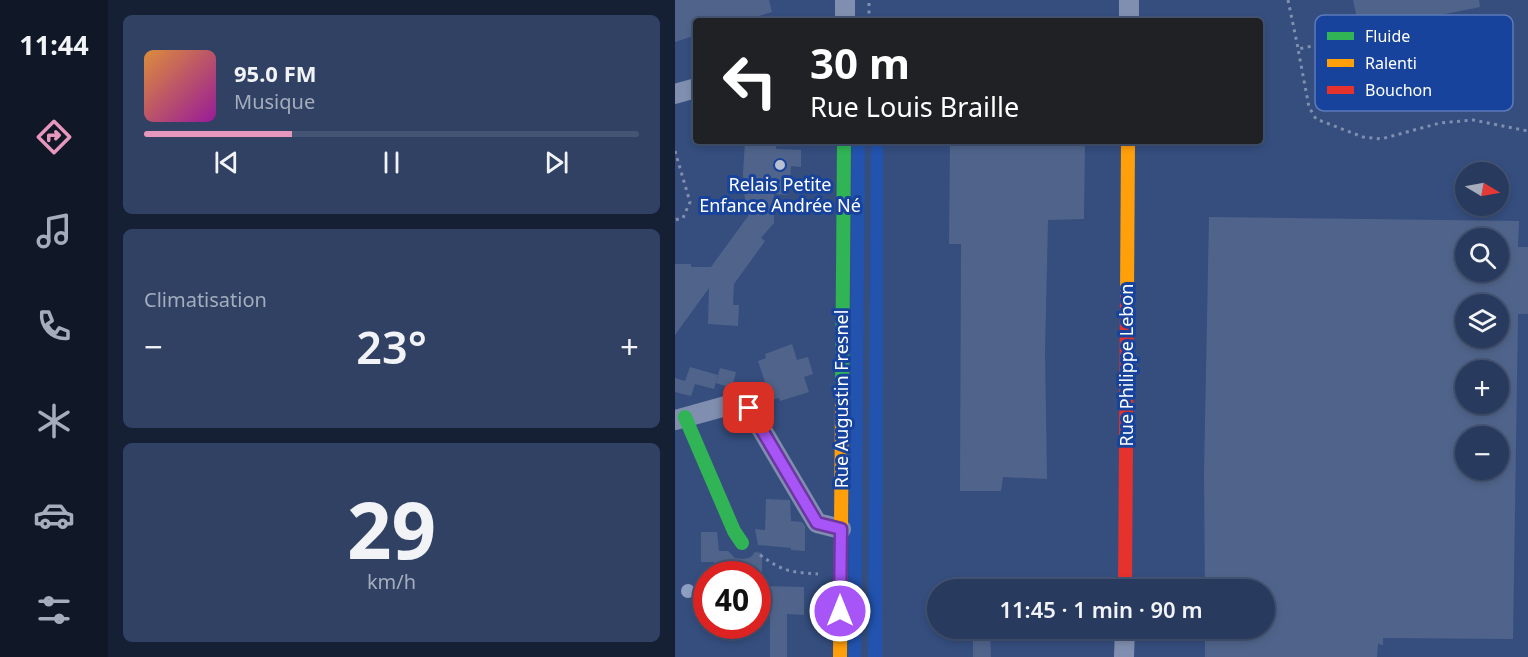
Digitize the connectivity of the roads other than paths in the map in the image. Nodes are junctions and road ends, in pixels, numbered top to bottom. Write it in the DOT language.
graph roads {
  1 [pos="845,0"];
  2 [pos="1129,0"];
  3 [pos="845,18"];
  4 [pos="1129,18"];
  5 [pos="693,89"];
  6 [pos="675,94"];
  7 [pos="844,144"];
  8 [pos="1128,144"];
  9 [pos="680,418"];
  10 [pos="841,529"];
  11 [pos="742,543"];
  12 [pos="1125,579"];
  13 [pos="1125,639"];
  14 [pos="840,657"];
  15 [pos="1124,657"];
  1 -- 3 [label="street"];
  2 -- 4 [label="street"];
  5 -- 6 [label="street"];
  7 -- 10 [label="street, Rue Augustin Fresnel"];
  8 -- 12 [label="street, Rue Philippe Lebon"];
  9 -- 10 [label="street"];
  9 -- 11 [label="street"];
  10 -- 14 [label="street, Rue Augustin Fresnel"];
  13 -- 15 [label="street"];
}
